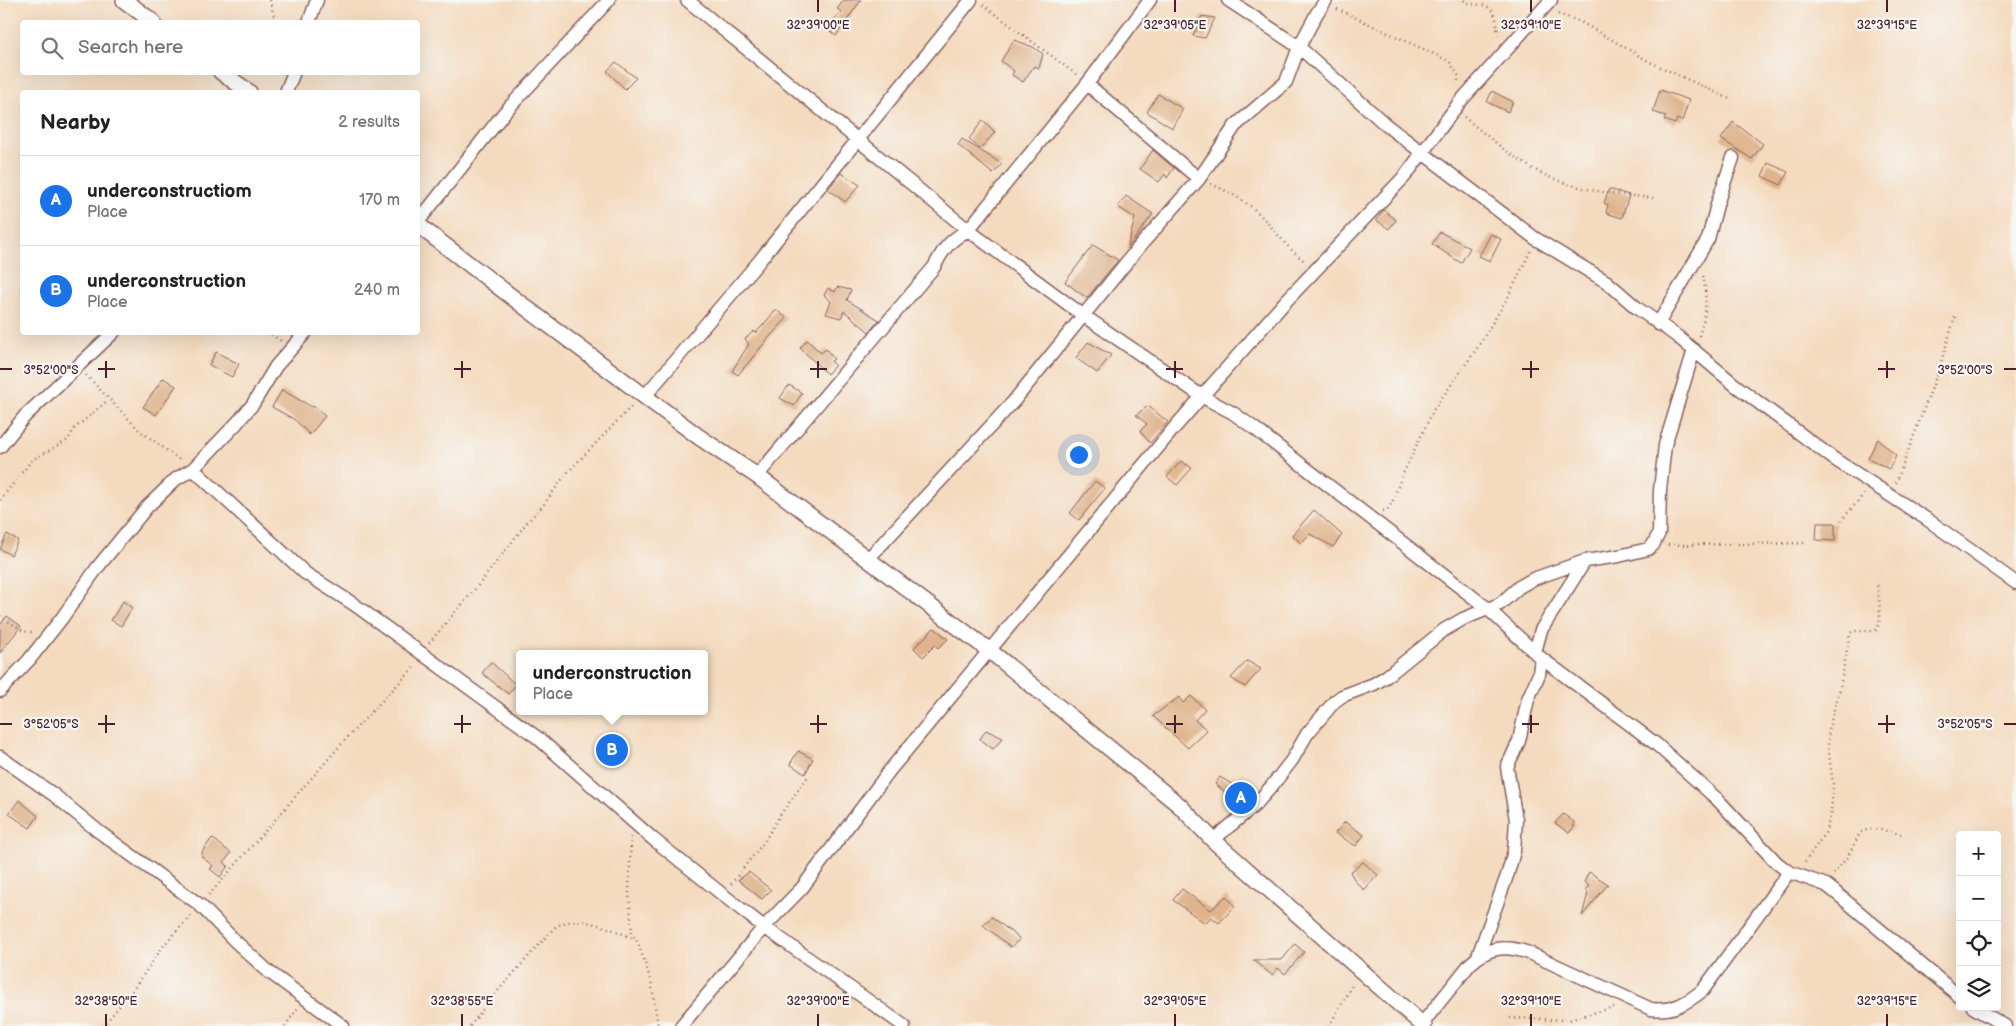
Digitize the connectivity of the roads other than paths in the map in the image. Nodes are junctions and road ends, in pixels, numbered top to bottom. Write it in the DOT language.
graph roads {
  1 [pos="124,0"];
  2 [pos="317,0"];
  3 [pos="609,0"];
  4 [pos="687,0"];
  5 [pos="1150,0"];
  6 [pos="1228,0"];
  7 [pos="1551,0"];
  8 [pos="976,2"];
  9 [pos="1325,2"];
  10 [pos="150,20"];
  11 [pos="310,20"];
  12 [pos="1299,47"];
  13 [pos="225,75"];
  14 [pos="293,75"];
  15 [pos="1088,83"];
  16 [pos="246,90"];
  17 [pos="287,90"];
  18 [pos="858,139"];
  19 [pos="1424,152"];
  20 [pos="1733,158"];
  21 [pos="1199,179"];
  22 [pos="420,220"];
  23 [pos="420,225"];
  24 [pos="968,230"];
  25 [pos="1084,316"];
  26 [pos="1658,324"];
  27 [pos="111,335"];
  28 [pos="303,335"];
  29 [pos="1694,350"];
  30 [pos="644,395"];
  31 [pos="1203,397"];
  32 [pos="0,447"];
  33 [pos="193,469"];
  34 [pos="757,476"];
  35 [pos="868,559"];
  36 [pos="1585,561"];
  37 [pos="2016,583"];
  38 [pos="1487,608"];
  39 [pos="990,652"];
  40 [pos="1538,655"];
  41 [pos="0,692"];
  42 [pos="0,757"];
  43 [pos="1213,840"];
  44 [pos="1789,872"];
  45 [pos="764,927"];
  46 [pos="1478,956"];
  47 [pos="1956,994"];
  48 [pos="1980,1011"];
  49 [pos="1423,1025"];
  50 [pos="343,1026"];
  51 [pos="681,1026"];
  52 [pos="904,1026"];
  53 [pos="2005,1026"];
  1 -- 10 [label="street"];
  2 -- 11 [label="street"];
  3 -- 22 [label="street"];
  4 -- 18 [label="street"];
  5 -- 15 [label="street"];
  6 -- 12 [label="street"];
  7 -- 19 [label="street"];
  8 -- 18 [label="street"];
  9 -- 12 [label="street"];
  12 -- 19 [label="street"];
  12 -- 21 [label="street"];
  13 -- 16 [label="street"];
  14 -- 17 [label="street"];
  15 -- 21 [label="street"];
  15 -- 24 [label="street"];
  18 -- 24 [label="street"];
  18 -- 30 [label="street"];
  19 -- 26 [label="street"];
  19 -- 31 [label="street"];
  20 -- 26 [label="street"];
  21 -- 25 [label="street"];
  23 -- 30 [label="street"];
  24 -- 25 [label="street"];
  24 -- 34 [label="street"];
  25 -- 31 [label="street"];
  25 -- 35 [label="street"];
  26 -- 29 [label="street"];
  27 -- 32 [label="street"];
  28 -- 33 [label="street"];
  29 -- 36 [label="street"];
  29 -- 37 [label="street"];
  30 -- 34 [label="street"];
  31 -- 38 [label="street"];
  31 -- 39 [label="street"];
  33 -- 41 [label="street"];
  33 -- 45 [label="street"];
  34 -- 35 [label="street"];
  35 -- 39 [label="street"];
  36 -- 38 [label="street"];
  36 -- 40 [label="street"];
  38 -- 40 [label="street"];
  38 -- 43 [label="street"];
  39 -- 43 [label="street"];
  39 -- 45 [label="street"];
  40 -- 44 [label="street"];
  40 -- 46 [label="street"];
  42 -- 50 [label="street"];
  43 -- 49 [label="street"];
  44 -- 46 [label="street"];
  44 -- 47 [label="street"];
  45 -- 51 [label="street"];
  45 -- 52 [label="street"];
  46 -- 49 [label="street"];
  48 -- 53 [label="street"];
}
